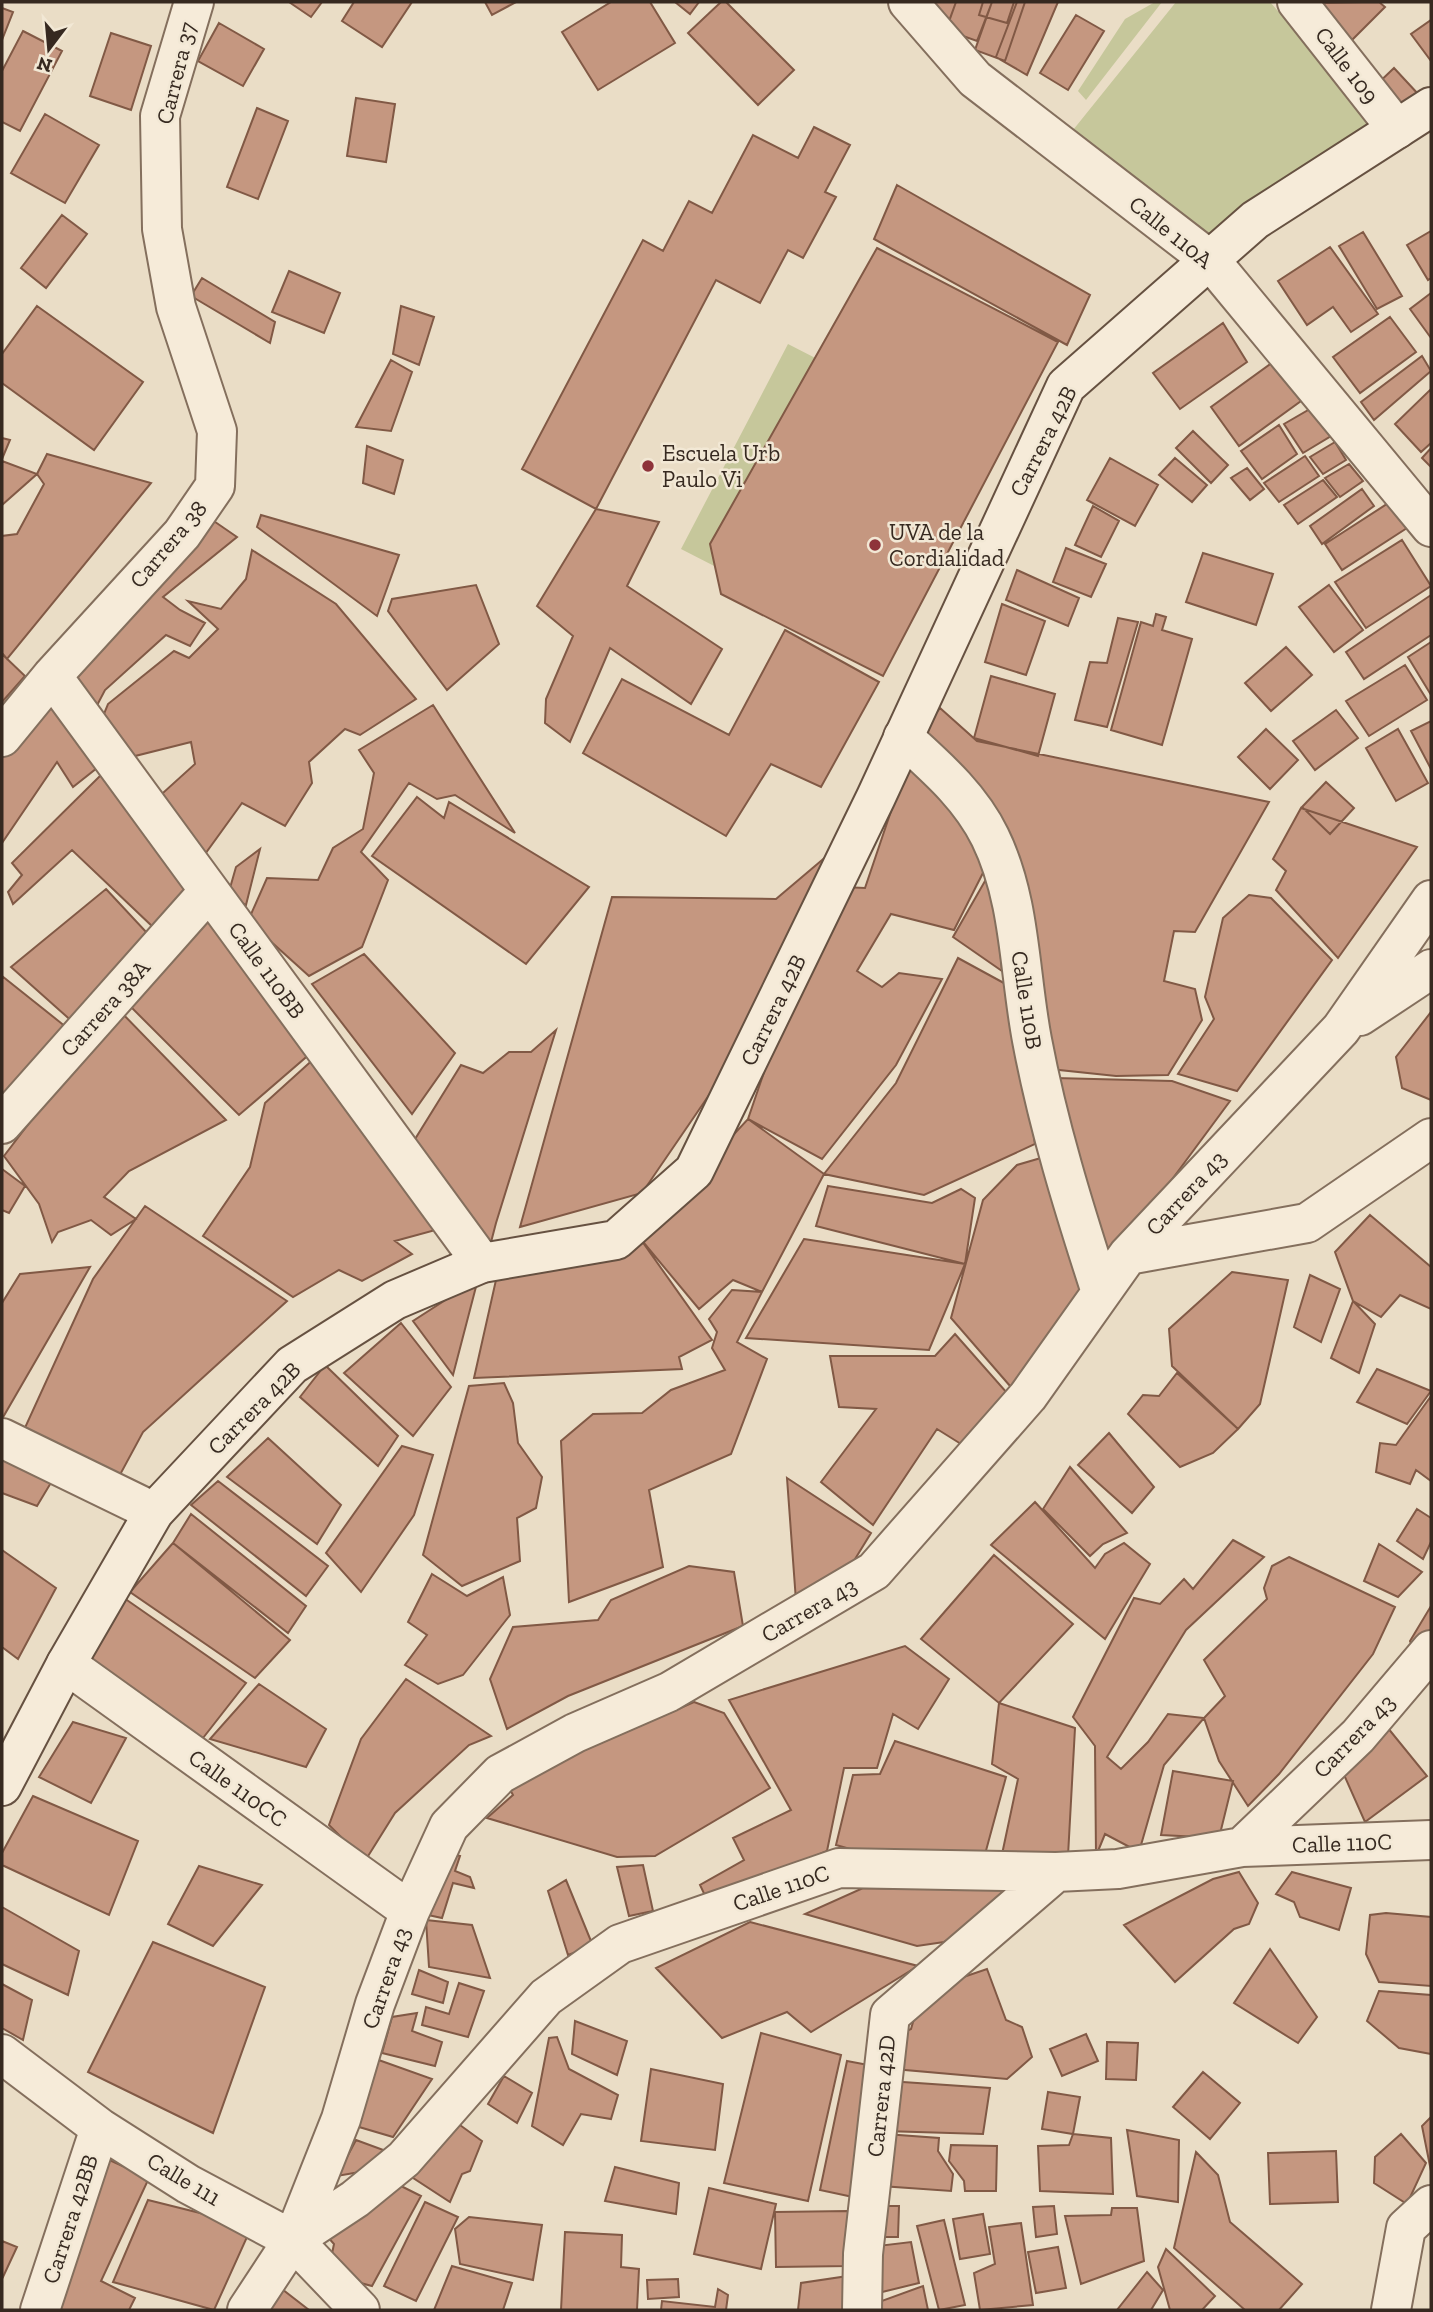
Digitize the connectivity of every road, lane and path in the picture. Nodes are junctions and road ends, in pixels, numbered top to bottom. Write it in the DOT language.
graph roads {
  1 [pos="194,2"];
  2 [pos="908,2"];
  3 [pos="1297,2"];
  4 [pos="1431,107"];
  5 [pos="1397,129"];
  6 [pos="162,229"];
  7 [pos="1210,260"];
  8 [pos="1431,527"];
  9 [pos="52,676"];
  10 [pos="2,737"];
  11 [pos="903,737"];
  12 [pos="209,891"];
  13 [pos="1431,900"];
  14 [pos="1431,969"];
  15 [pos="1341,1029"];
  16 [pos="2,1124"];
  17 [pos="1431,1138"];
  18 [pos="1128,1255"];
  19 [pos="482,1264"];
  20 [pos="1101,1292"];
  21 [pos="2,1438"];
  22 [pos="154,1513"];
  23 [pos="1431,1650"];
  24 [pos="66,1664"];
  25 [pos="2,1786"];
  26 [pos="1431,1840"];
  27 [pos="1242,1847"];
  28 [pos="1056,1872"];
  29 [pos="410,1911"];
  30 [pos="2,2054"];
  31 [pos="100,2128"];
  32 [pos="1431,2205"];
  33 [pos="293,2240"];
  34 [pos="40,2310"];
  35 [pos="247,2310"];
  36 [pos="360,2310"];
  37 [pos="862,2310"];
  38 [pos="1391,2310"];
  1 -- 6 [label="street, Carrera 37"];
  2 -- 7 [label="street, Calle 110A"];
  3 -- 5 [label="street, Calle 109"];
  4 -- 5 [label="street, Carrera 42B"];
  5 -- 7 [label="street, Carrera 42B"];
  6 -- 9 [label="street, Carrera 38"];
  7 -- 8 [label="street, Calle 110A"];
  7 -- 11 [label="street, Carrera 42B"];
  9 -- 10 [label="street, Carrera 38"];
  9 -- 12 [label="street, Calle 110BB"];
  11 -- 19 [label="street, Carrera 42B"];
  11 -- 20 [label="street, Calle 110B"];
  12 -- 16 [label="street, Carrera 38A"];
  12 -- 19 [label="street, Calle 110BB"];
  13 -- 15 [label="street, Carrera 43"];
  14 -- 15 [label="street"];
  15 -- 18 [label="street, Carrera 43"];
  17 -- 18 [label="street"];
  18 -- 20 [label="street, Carrera 43"];
  19 -- 22 [label="street, Carrera 42B"];
  20 -- 29 [label="street, Carrera 43"];
  21 -- 22 [label="street"];
  22 -- 24 [label="street, Carrera 42B"];
  23 -- 27 [label="street, Carrera 43"];
  24 -- 25 [label="street, Carrera 42B"];
  24 -- 29 [label="street, Calle 110CC"];
  26 -- 27 [label="street, Calle 110C"];
  27 -- 28 [label="street, Calle 110C"];
  28 -- 33 [label="street, Calle 110C"];
  28 -- 37 [label="street, Carrera 42D"];
  29 -- 33 [label="street, Carrera 43"];
  30 -- 31 [label="street, Calle 111"];
  31 -- 33 [label="street, Calle 111"];
  31 -- 34 [label="street, Carrera 42BB"];
  32 -- 38 [label="street"];
  33 -- 35 [label="street, Carrera 43"];
  33 -- 36 [label="street, Calle 111"];
}
